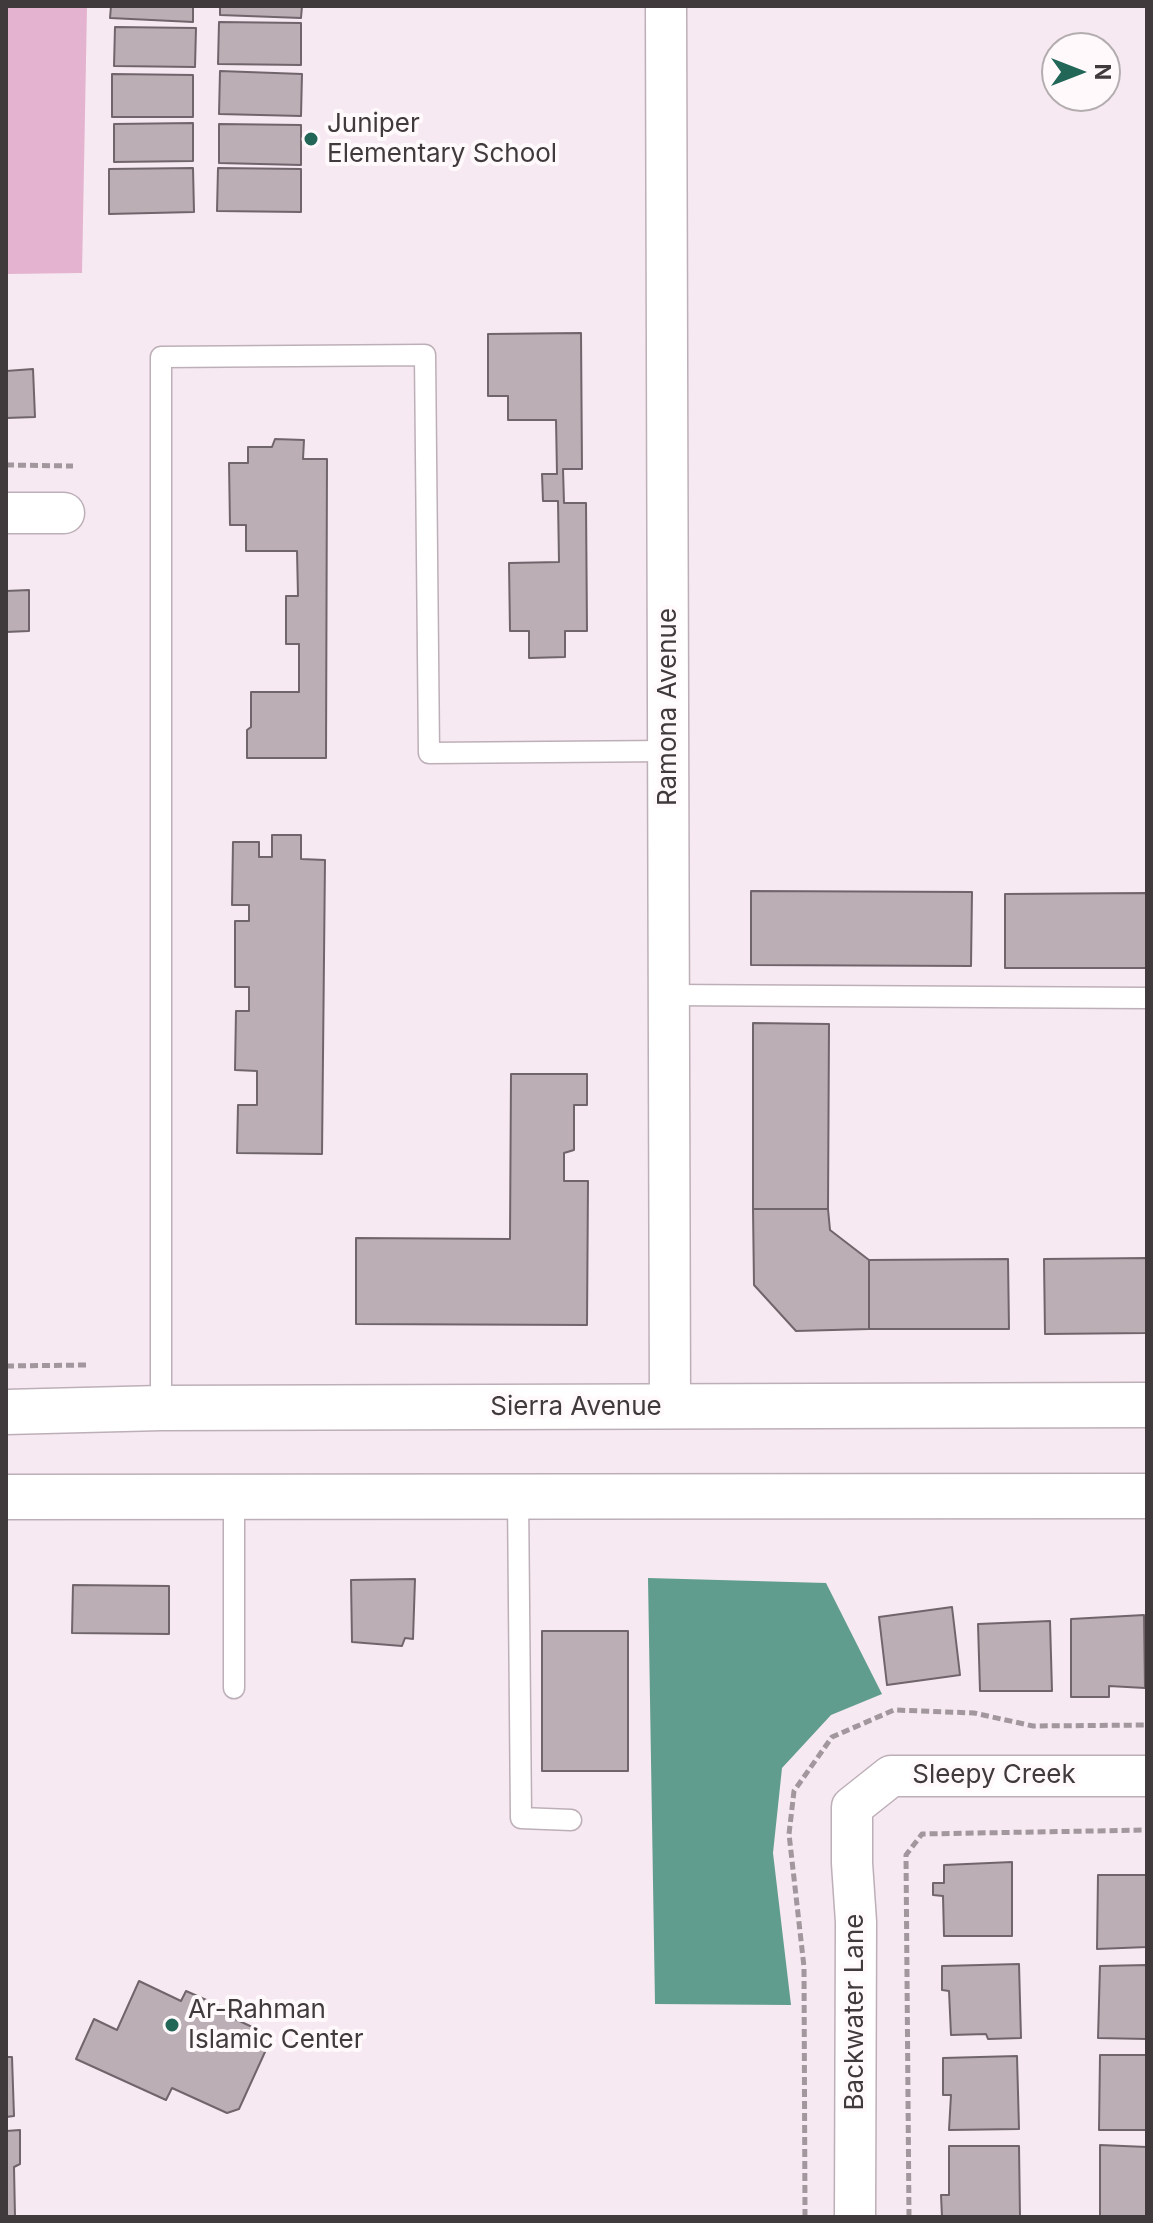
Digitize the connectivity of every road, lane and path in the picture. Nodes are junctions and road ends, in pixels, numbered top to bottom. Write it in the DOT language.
graph roads {
  1 [pos="666,6"];
  2 [pos="6,465"];
  3 [pos="73,466"];
  4 [pos="6,513"];
  5 [pos="64,513"];
  6 [pos="668,751"];
  7 [pos="668,995"];
  8 [pos="1147,998"];
  9 [pos="99,1364"];
  10 [pos="6,1366"];
  11 [pos="1147,1405"];
  12 [pos="670,1407"];
  13 [pos="161,1408"];
  14 [pos="6,1412"];
  15 [pos="518,1496"];
  16 [pos="1147,1496"];
  17 [pos="6,1497"];
  18 [pos="234,1497"];
  19 [pos="234,1688"];
  20 [pos="1147,1776"];
  21 [pos="852,1807"];
  22 [pos="571,1820"];
  23 [pos="1147,1830"];
  24 [pos="789,1834"];
  25 [pos="805,2217"];
  26 [pos="855,2217"];
  27 [pos="909,2217"];
  1 -- 6 [label="street, Ramona Avenue"];
  2 -- 3 [label="path"];
  4 -- 5 [label="street"];
  6 -- 7 [label="street, Ramona Avenue"];
  6 -- 13 [label="lane"];
  7 -- 8 [label="lane"];
  7 -- 12 [label="street, Ramona Avenue"];
  9 -- 10 [label="path"];
  11 -- 12 [label="main road, Sierra Avenue"];
  12 -- 13 [label="main road, Sierra Avenue"];
  13 -- 14 [label="main road, Sierra Avenue"];
  15 -- 16 [label="main road"];
  15 -- 18 [label="main road"];
  15 -- 22 [label="lane"];
  17 -- 18 [label="main road"];
  18 -- 19 [label="lane"];
  20 -- 21 [label="street, Sleepy Creek"];
  21 -- 26 [label="street, Backwater Lane"];
  23 -- 27 [label="path"];
  24 -- 25 [label="path"];
}
